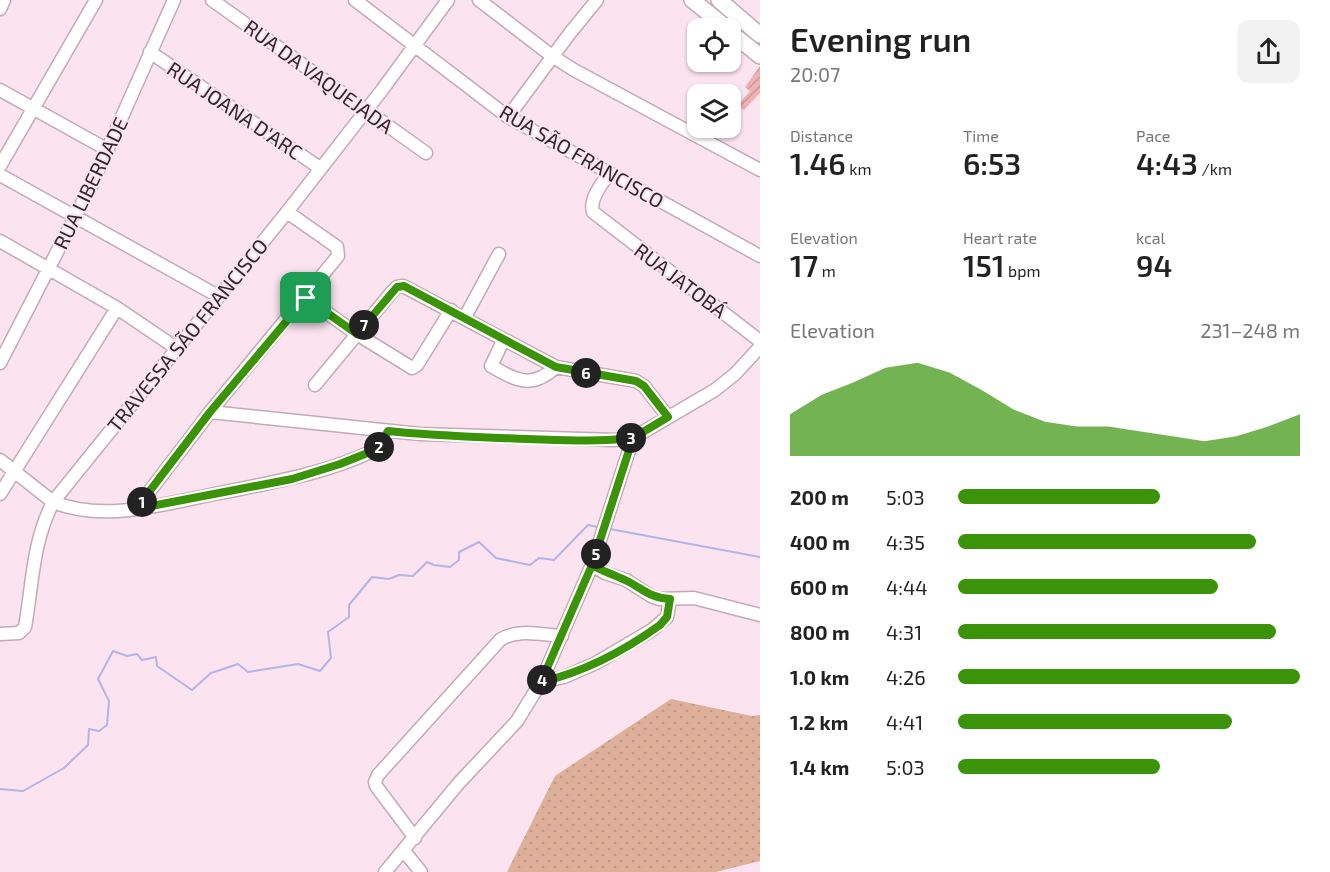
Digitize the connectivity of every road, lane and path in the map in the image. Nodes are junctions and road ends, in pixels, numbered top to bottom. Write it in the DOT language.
graph roads {
  1 [pos="4,0"];
  2 [pos="96,0"];
  3 [pos="174,0"];
  4 [pos="212,0"];
  5 [pos="355,0"];
  6 [pos="448,0"];
  7 [pos="479,0"];
  8 [pos="597,0"];
  9 [pos="692,0"];
  10 [pos="719,0"];
  11 [pos="710,5"];
  12 [pos="0,9"];
  13 [pos="720,18"];
  14 [pos="760,35"];
  15 [pos="741,41"];
  16 [pos="415,45"];
  17 [pos="150,52"];
  18 [pos="552,56"];
  19 [pos="760,56"];
  20 [pos="0,90"];
  21 [pos="34,107"];
  22 [pos="366,110"];
  23 [pos="508,117"];
  24 [pos="108,150"];
  25 [pos="426,153"];
  26 [pos="0,166"];
  27 [pos="320,168"];
  28 [pos="760,170"];
  29 [pos="609,173"];
  30 [pos="0,175"];
  31 [pos="287,212"];
  32 [pos="75,217"];
  33 [pos="0,241"];
  34 [pos="499,254"];
  35 [pos="760,256"];
  36 [pos="49,268"];
  37 [pos="218,296"];
  38 [pos="306,298"];
  39 [pos="117,308"];
  40 [pos="451,310"];
  41 [pos="465,317"];
  42 [pos="357,334"];
  43 [pos="503,340"];
  44 [pos="760,341"];
  45 [pos="760,347"];
  46 [pos="176,348"];
  47 [pos="0,363"];
  48 [pos="556,367"];
  49 [pos="315,385"];
  50 [pos="210,412"];
  51 [pos="668,417"];
  52 [pos="388,431"];
  53 [pos="633,438"];
  54 [pos="0,460"];
  55 [pos="15,471"];
  56 [pos="0,494"];
  57 [pos="52,502"];
  58 [pos="136,509"];
  59 [pos="592,565"];
  60 [pos="670,599"];
  61 [pos="760,615"];
  62 [pos="0,634"];
  63 [pos="562,636"];
  64 [pos="541,682"];
  65 [pos="415,838"];
  66 [pos="404,851"];
  67 [pos="385,872"];
  68 [pos="422,872"];
  1 -- 12 [label="street"];
  2 -- 21 [label="street"];
  3 -- 17 [label="street, RUA LIBERDADE"];
  4 -- 22 [label="street, RUA DA VAQUEJADA"];
  5 -- 16 [label="street, RUA SÃO FRANCISCO"];
  6 -- 16 [label="street, TRAVESSA SÃO FRANCISCO"];
  7 -- 18 [label="street"];
  8 -- 18 [label="street"];
  9 -- 11 [label="main road"];
  10 -- 14 [label="main road"];
  11 -- 13 [label="main road"];
  15 -- 19 [label="main road"];
  16 -- 22 [label="street, TRAVESSA SÃO FRANCISCO"];
  16 -- 23 [label="street, RUA SÃO FRANCISCO"];
  17 -- 24 [label="street, RUA LIBERDADE"];
  17 -- 27 [label="street, RUA JOANA D'ARC"];
  18 -- 23 [label="street"];
  18 -- 28 [label="street"];
  20 -- 21 [label="street"];
  21 -- 24 [label="street"];
  21 -- 26 [label="street"];
  22 -- 25 [label="street, RUA DA VAQUEJADA"];
  22 -- 27 [label="street, TRAVESSA SÃO FRANCISCO"];
  23 -- 29 [label="street, RUA SÃO FRANCISCO"];
  24 -- 32 [label="street, RUA LIBERDADE"];
  27 -- 31 [label="street, TRAVESSA SÃO FRANCISCO"];
  29 -- 35 [label="street, RUA SÃO FRANCISCO"];
  29 -- 44 [label="street, RUA JATOBÁ"];
  30 -- 32 [label="street"];
  31 -- 37 [label="street, TRAVESSA SÃO FRANCISCO"];
  31 -- 38 [label="street"];
  32 -- 36 [label="street, RUA LIBERDADE"];
  32 -- 37 [label="street"];
  33 -- 36 [label="street"];
  34 -- 41 [label="street"];
  36 -- 39 [label="street"];
  36 -- 47 [label="street, RUA LIBERDADE"];
  37 -- 46 [label="street, TRAVESSA SÃO FRANCISCO"];
  38 -- 42 [label="street"];
  38 -- 50 [label="street"];
  39 -- 46 [label="street"];
  39 -- 55 [label="street"];
  40 -- 41 [label="street"];
  40 -- 42 [label="street"];
  40 -- 42 [label="street"];
  41 -- 43 [label="street"];
  42 -- 49 [label="street"];
  43 -- 48 [label="street"];
  43 -- 48 [label="street"];
  45 -- 51 [label="street"];
  46 -- 57 [label="street, TRAVESSA SÃO FRANCISCO"];
  48 -- 51 [label="street"];
  50 -- 52 [label="street"];
  50 -- 58 [label="street"];
  51 -- 53 [label="street"];
  52 -- 53 [label="street"];
  52 -- 58 [label="street"];
  53 -- 59 [label="street"];
  54 -- 55 [label="street"];
  55 -- 56 [label="street"];
  55 -- 57 [label="street"];
  57 -- 58 [label="street"];
  57 -- 62 [label="street, TRAVESSA SÃO FRANCISCO"];
  59 -- 60 [label="street"];
  59 -- 63 [label="street"];
  60 -- 61 [label="street"];
  60 -- 64 [label="street"];
  63 -- 64 [label="street"];
  63 -- 65 [label="street"];
  64 -- 65 [label="street"];
  65 -- 66 [label="street"];
  66 -- 67 [label="street"];
  66 -- 68 [label="street"];
}
